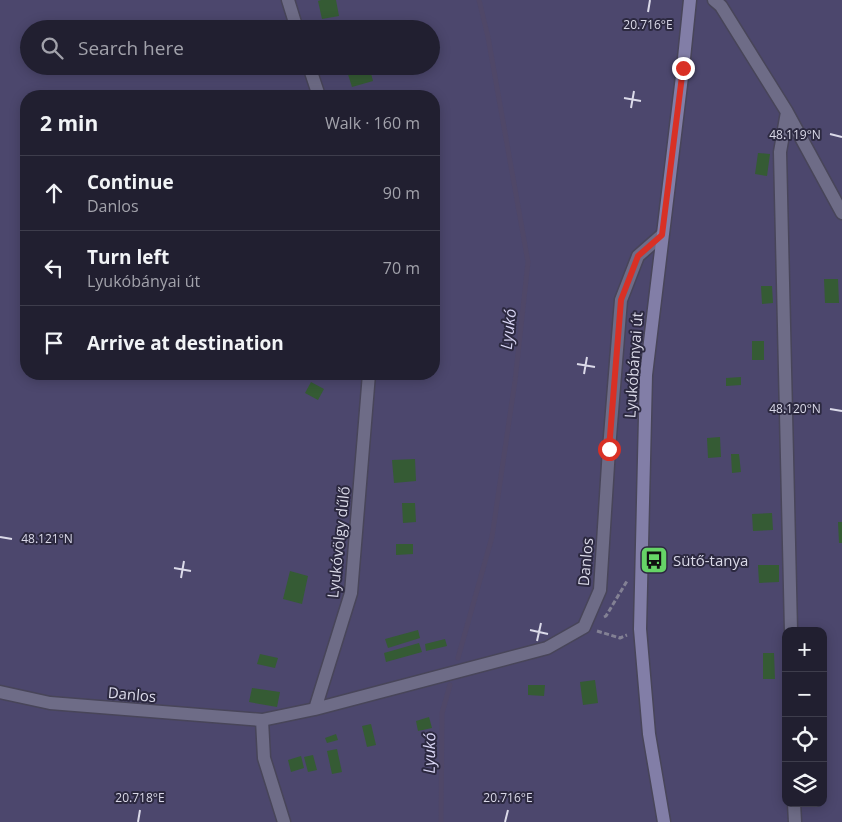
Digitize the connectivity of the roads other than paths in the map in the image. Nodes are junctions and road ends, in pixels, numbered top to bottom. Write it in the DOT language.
graph roads {
  1 [pos="288,0"];
  2 [pos="690,0"];
  3 [pos="714,0"];
  4 [pos="294,20"];
  5 [pos="312,75"];
  6 [pos="317,90"];
  7 [pos="786,112"];
  8 [pos="842,213"];
  9 [pos="662,235"];
  10 [pos="369,380"];
  11 [pos="791,627"];
  12 [pos="0,692"];
  13 [pos="315,709"];
  14 [pos="262,720"];
  15 [pos="794,807"];
  16 [pos="284,822"];
  17 [pos="664,822"];
  18 [pos="795,822"];
  1 -- 4 [label="street"];
  2 -- 9 [label="main road, Lyukóbányai út"];
  3 -- 7 [label="street"];
  5 -- 6 [label="street"];
  7 -- 8 [label="street"];
  7 -- 11 [label="street"];
  9 -- 13 [label="street, Danlos"];
  9 -- 17 [label="main road, Lyukóbányai út"];
  10 -- 13 [label="street, Lyukóvölgy dűlő"];
  12 -- 14 [label="street, Danlos"];
  13 -- 14 [label="street, Danlos"];
  14 -- 16 [label="street"];
  15 -- 18 [label="street"];
}
